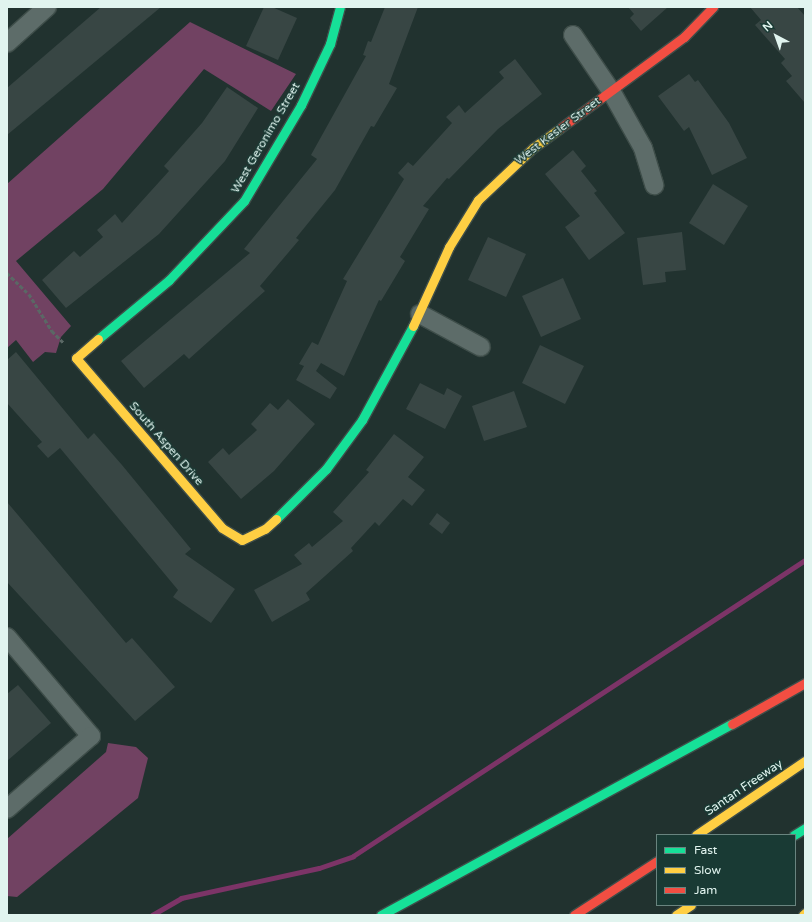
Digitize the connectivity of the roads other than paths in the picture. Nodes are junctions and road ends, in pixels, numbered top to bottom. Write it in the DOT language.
graph roads {
  1 [pos="47,7"];
  2 [pos="340,7"];
  3 [pos="713,7"];
  4 [pos="573,35"];
  5 [pos="7,43"];
  6 [pos="611,91"];
  7 [pos="654,185"];
  8 [pos="420,314"];
  9 [pos="481,348"];
  10 [pos="76,358"];
  11 [pos="242,540"];
  12 [pos="7,637"];
  13 [pos="805,683"];
  14 [pos="805,761"];
  15 [pos="7,809"];
  16 [pos="805,828"];
  17 [pos="697,834"];
  18 [pos="796,834"];
  19 [pos="656,862"];
  20 [pos="690,906"];
  21 [pos="381,915"];
  22 [pos="574,915"];
  23 [pos="676,915"];
  1 -- 5 [label="street"];
  2 -- 10 [label="main road, West Geronimo Street"];
  3 -- 6 [label="main road, West Kesler Street"];
  4 -- 6 [label="street, West Kesler Street"];
  6 -- 7 [label="street"];
  6 -- 8 [label="main road, West Kesler Street"];
  8 -- 9 [label="street"];
  8 -- 11 [label="main road, West Kesler Street"];
  10 -- 11 [label="main road, South Aspen Drive"];
  12 -- 15 [label="street"];
  13 -- 21 [label="main road"];
  14 -- 17 [label="main road, Santan Freeway"];
  16 -- 18 [label="main road"];
  19 -- 22 [label="main road"];
  20 -- 23 [label="main road"];
}
